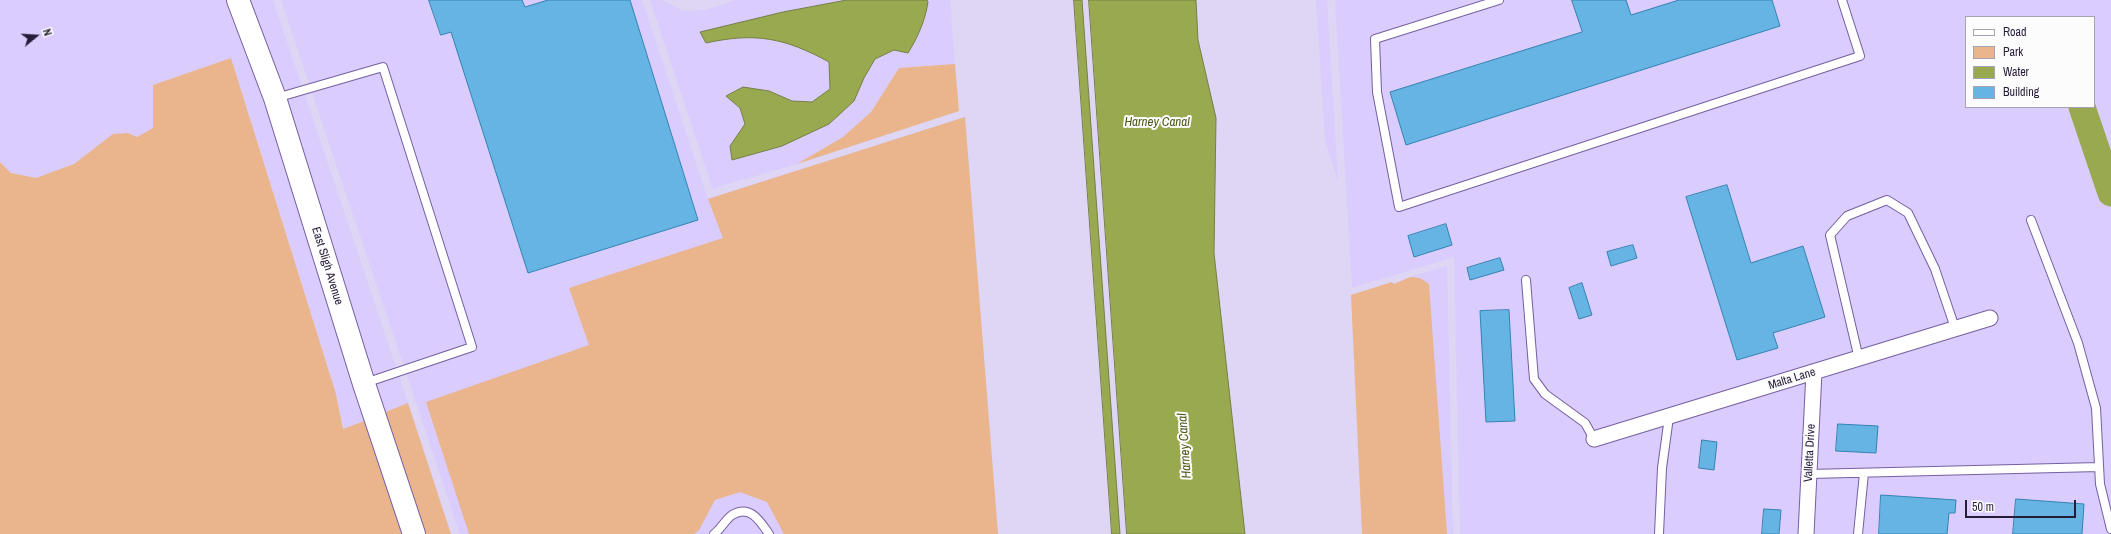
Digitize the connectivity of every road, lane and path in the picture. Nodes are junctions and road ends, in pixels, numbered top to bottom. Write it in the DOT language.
graph roads {
  1 [pos="238,0"];
  2 [pos="1499,0"];
  3 [pos="1842,0"];
  4 [pos="275,98"];
  5 [pos="2031,220"];
  6 [pos="1526,280"];
  7 [pos="1990,318"];
  8 [pos="1956,328"];
  9 [pos="1859,358"];
  10 [pos="1814,372"];
  11 [pos="364,384"];
  12 [pos="1669,417"];
  13 [pos="1594,439"];
  14 [pos="2099,467"];
  15 [pos="1864,473"];
  16 [pos="1809,474"];
  17 [pos="2111,529"];
  18 [pos="414,534"];
  19 [pos="714,534"];
  20 [pos="769,534"];
  21 [pos="1659,534"];
  22 [pos="1806,534"];
  23 [pos="1858,534"];
  1 -- 4 [label="street, East Sligh Avenue"];
  2 -- 3 [label="lane"];
  4 -- 11 [label="street, East Sligh Avenue"];
  4 -- 11 [label="lane"];
  5 -- 14 [label="lane"];
  6 -- 13 [label="lane"];
  7 -- 8 [label="street, Malta Lane"];
  8 -- 9 [label="street, Malta Lane"];
  8 -- 9 [label="lane"];
  9 -- 10 [label="street, Malta Lane"];
  10 -- 12 [label="street, Malta Lane"];
  10 -- 16 [label="street, Valletta Drive"];
  11 -- 18 [label="street, East Sligh Avenue"];
  12 -- 13 [label="street, Malta Lane"];
  12 -- 21 [label="lane"];
  14 -- 15 [label="lane"];
  14 -- 17 [label="lane"];
  15 -- 16 [label="lane"];
  15 -- 23 [label="lane"];
  16 -- 22 [label="street, Valletta Drive"];
  19 -- 20 [label="lane"];
}
